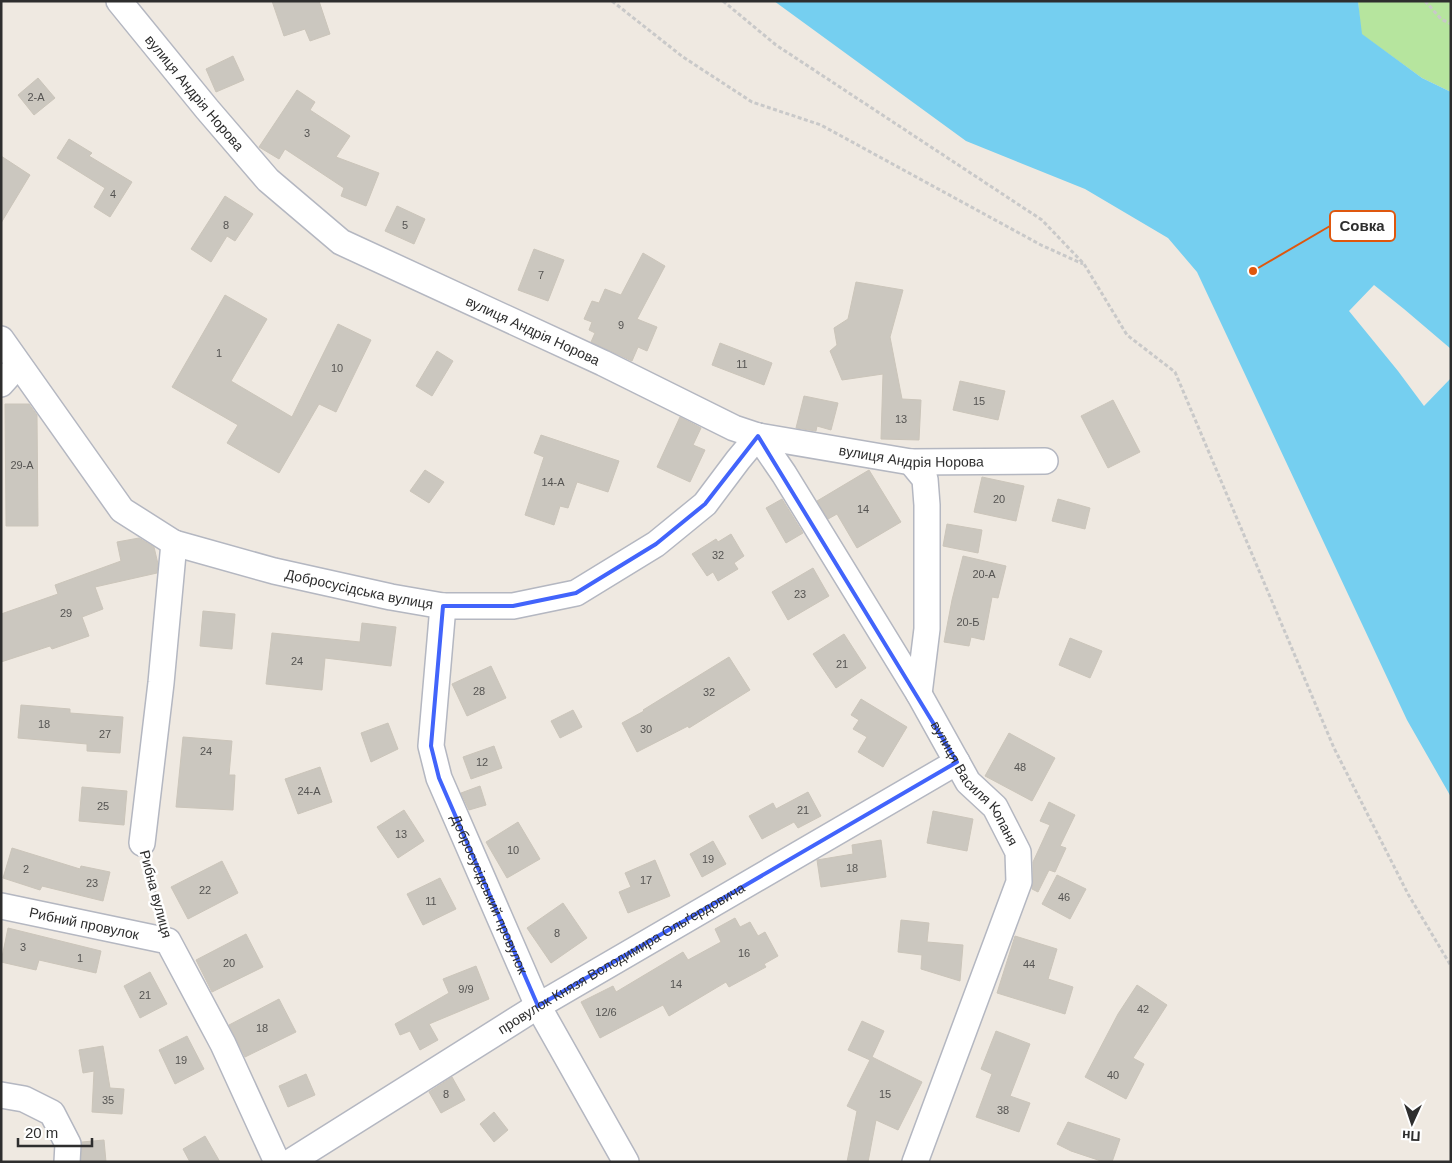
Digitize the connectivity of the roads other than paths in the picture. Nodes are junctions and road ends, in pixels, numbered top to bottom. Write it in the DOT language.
graph roads {
  1 [pos="119,1"];
  2 [pos="1,339"];
  3 [pos="18,365"];
  4 [pos="1,384"];
  5 [pos="758,436"];
  6 [pos="1045,461"];
  7 [pos="911,462"];
  8 [pos="174,543"];
  9 [pos="443,606"];
  10 [pos="919,694"];
  11 [pos="957,762"];
  12 [pos="142,843"];
  13 [pos="1,906"];
  14 [pos="168,941"];
  15 [pos="538,1006"];
  16 [pos="1,1095"];
  17 [pos="67,1162"];
  18 [pos="277,1162"];
  19 [pos="290,1162"];
  20 [pos="626,1162"];
  21 [pos="915,1162"];
  1 -- 5 [label="street, вулиця Андрія Норова"];
  2 -- 3 [label="street, Добросусідська вулиця"];
  3 -- 4 [label="street"];
  3 -- 8 [label="street, Добросусідська вулиця"];
  5 -- 7 [label="street, вулиця Андрія Норова"];
  5 -- 9 [label="street, Добросусідська вулиця"];
  5 -- 10 [label="street, вулиця Василя Копаня"];
  6 -- 7 [label="street, вулиця Андрія Норова"];
  7 -- 10 [label="street"];
  8 -- 9 [label="street, Добросусідська вулиця"];
  8 -- 12 [label="street, Рибна вулиця"];
  9 -- 15 [label="street, Добросусідський провулок"];
  10 -- 11 [label="street, вулиця Василя Копаня"];
  11 -- 15 [label="street, провулок Князя Володимира Ольґердовича"];
  11 -- 21 [label="street, вулиця Василя Копаня"];
  13 -- 14 [label="street, Рибний провулок"];
  14 -- 18 [label="street, Рибна вулиця"];
  15 -- 19 [label="street, провулок Князя Володимира Ольґердовича"];
  15 -- 20 [label="street, Добросусідський провулок"];
  16 -- 17 [label="street"];
}
